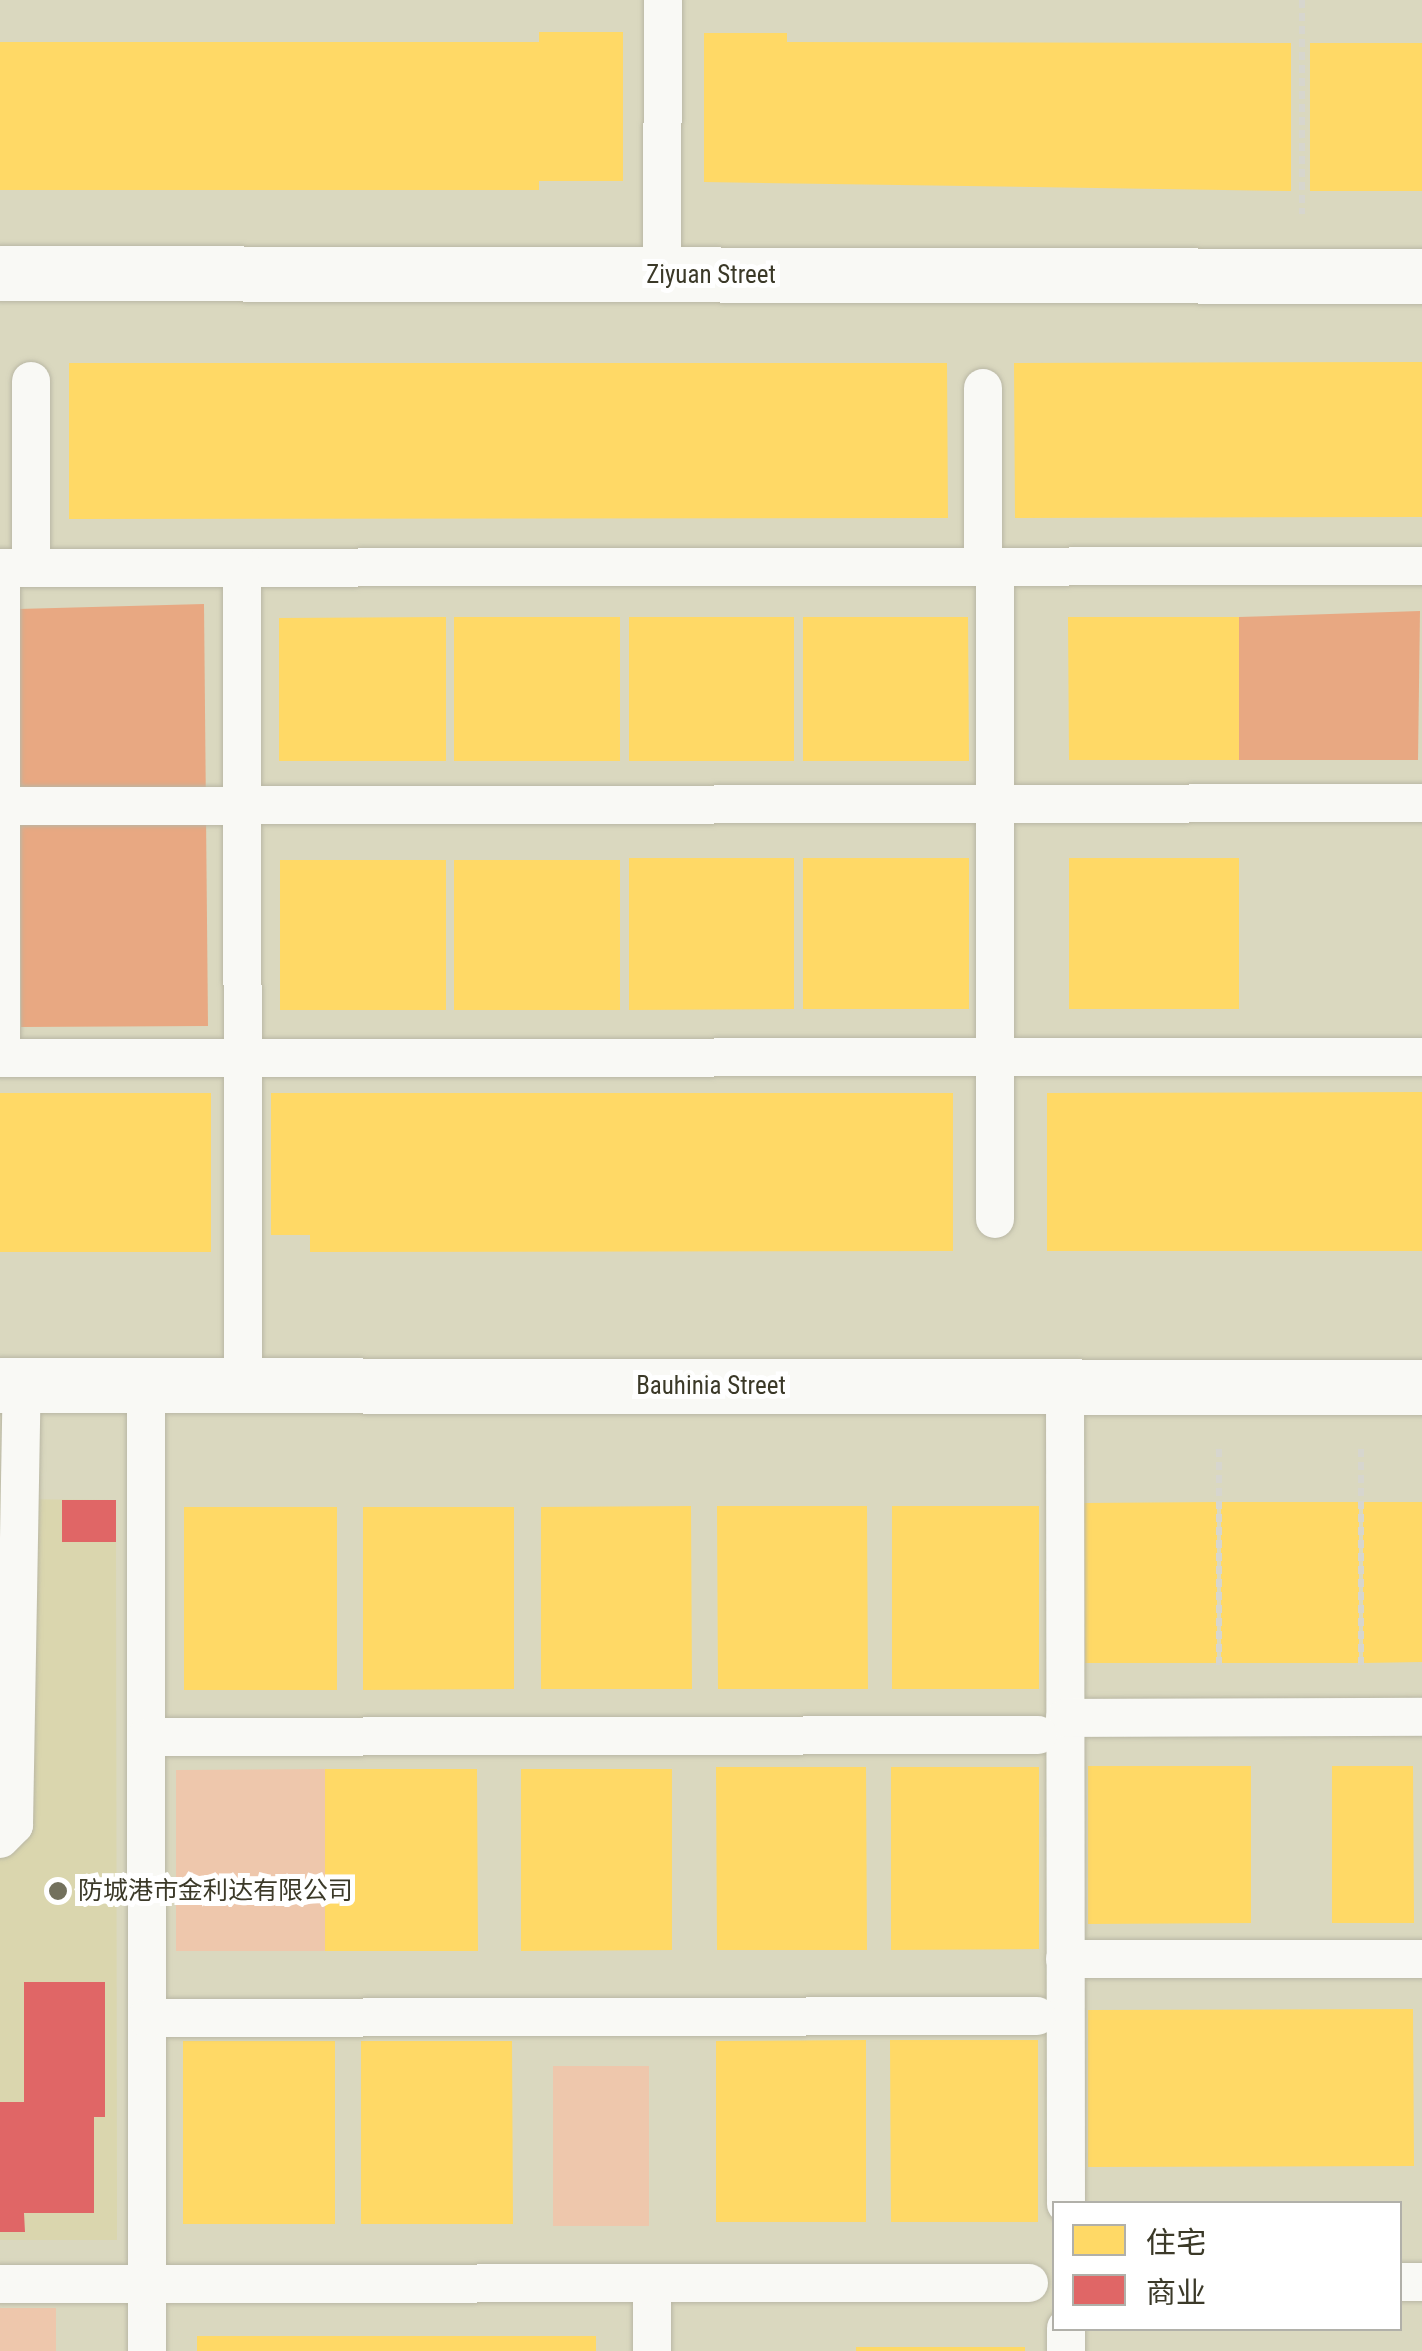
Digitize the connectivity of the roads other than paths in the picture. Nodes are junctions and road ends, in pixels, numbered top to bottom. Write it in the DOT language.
graph roads {
  1 [pos="663,0"];
  2 [pos="0,273"];
  3 [pos="662,274"];
  4 [pos="1422,276"];
  5 [pos="31,381"];
  6 [pos="983,388"];
  7 [pos="989,566"];
  8 [pos="1422,566"];
  9 [pos="11,568"];
  10 [pos="242,568"];
  11 [pos="995,804"];
  12 [pos="1422,804"];
  13 [pos="0,806"];
  14 [pos="242,806"];
  15 [pos="995,1057"];
  16 [pos="1422,1057"];
  17 [pos="0,1058"];
  18 [pos="243,1058"];
  19 [pos="995,1219"];
  20 [pos="11,1385"];
  21 [pos="146,1385"];
  22 [pos="243,1385"];
  23 [pos="1065,1387"];
  24 [pos="1422,1388"];
  25 [pos="8,1712"];
  26 [pos="1422,1717"];
  27 [pos="1052,1727"];
  28 [pos="147,1736"];
  29 [pos="0,1839"];
  30 [pos="1065,1959"];
  31 [pos="1422,1959"];
  32 [pos="1037,2016"];
  33 [pos="147,2018"];
  34 [pos="1066,2201"];
  35 [pos="652,2283"];
  36 [pos="1029,2283"];
  37 [pos="0,2284"];
  38 [pos="147,2284"];
  39 [pos="147,2351"];
  40 [pos="652,2351"];
  1 -- 3 [label="lane"];
  2 -- 3 [label="street, Ziyuan Street"];
  3 -- 4 [label="street, Ziyuan Street"];
  5 -- 9 [label="lane"];
  6 -- 7 [label="lane"];
  7 -- 8 [label="lane"];
  7 -- 10 [label="lane"];
  7 -- 11 [label="lane"];
  9 -- 10 [label="lane"];
  9 -- 13 [label="lane"];
  10 -- 14 [label="lane"];
  11 -- 12 [label="lane"];
  11 -- 14 [label="lane"];
  11 -- 15 [label="lane"];
  13 -- 14 [label="lane"];
  13 -- 17 [label="lane"];
  14 -- 18 [label="lane"];
  15 -- 16 [label="lane"];
  15 -- 18 [label="lane"];
  15 -- 19 [label="lane"];
  17 -- 18 [label="lane"];
  18 -- 22 [label="lane"];
  20 -- 21 [label="street, Bauhinia Street"];
  20 -- 25 [label="lane"];
  21 -- 22 [label="street, Bauhinia Street"];
  21 -- 28 [label="lane"];
  22 -- 23 [label="street, Bauhinia Street"];
  23 -- 24 [label="street, Bauhinia Street"];
  23 -- 27 [label="lane"];
  25 -- 29 [label="lane"];
  26 -- 27 [label="lane"];
  27 -- 28 [label="lane"];
  27 -- 30 [label="lane"];
  28 -- 33 [label="lane"];
  30 -- 31 [label="lane"];
  30 -- 34 [label="lane"];
  32 -- 33 [label="lane"];
  33 -- 38 [label="lane"];
  35 -- 36 [label="lane"];
  35 -- 38 [label="lane"];
  35 -- 40 [label="lane"];
  37 -- 38 [label="lane"];
  38 -- 39 [label="lane"];
}
